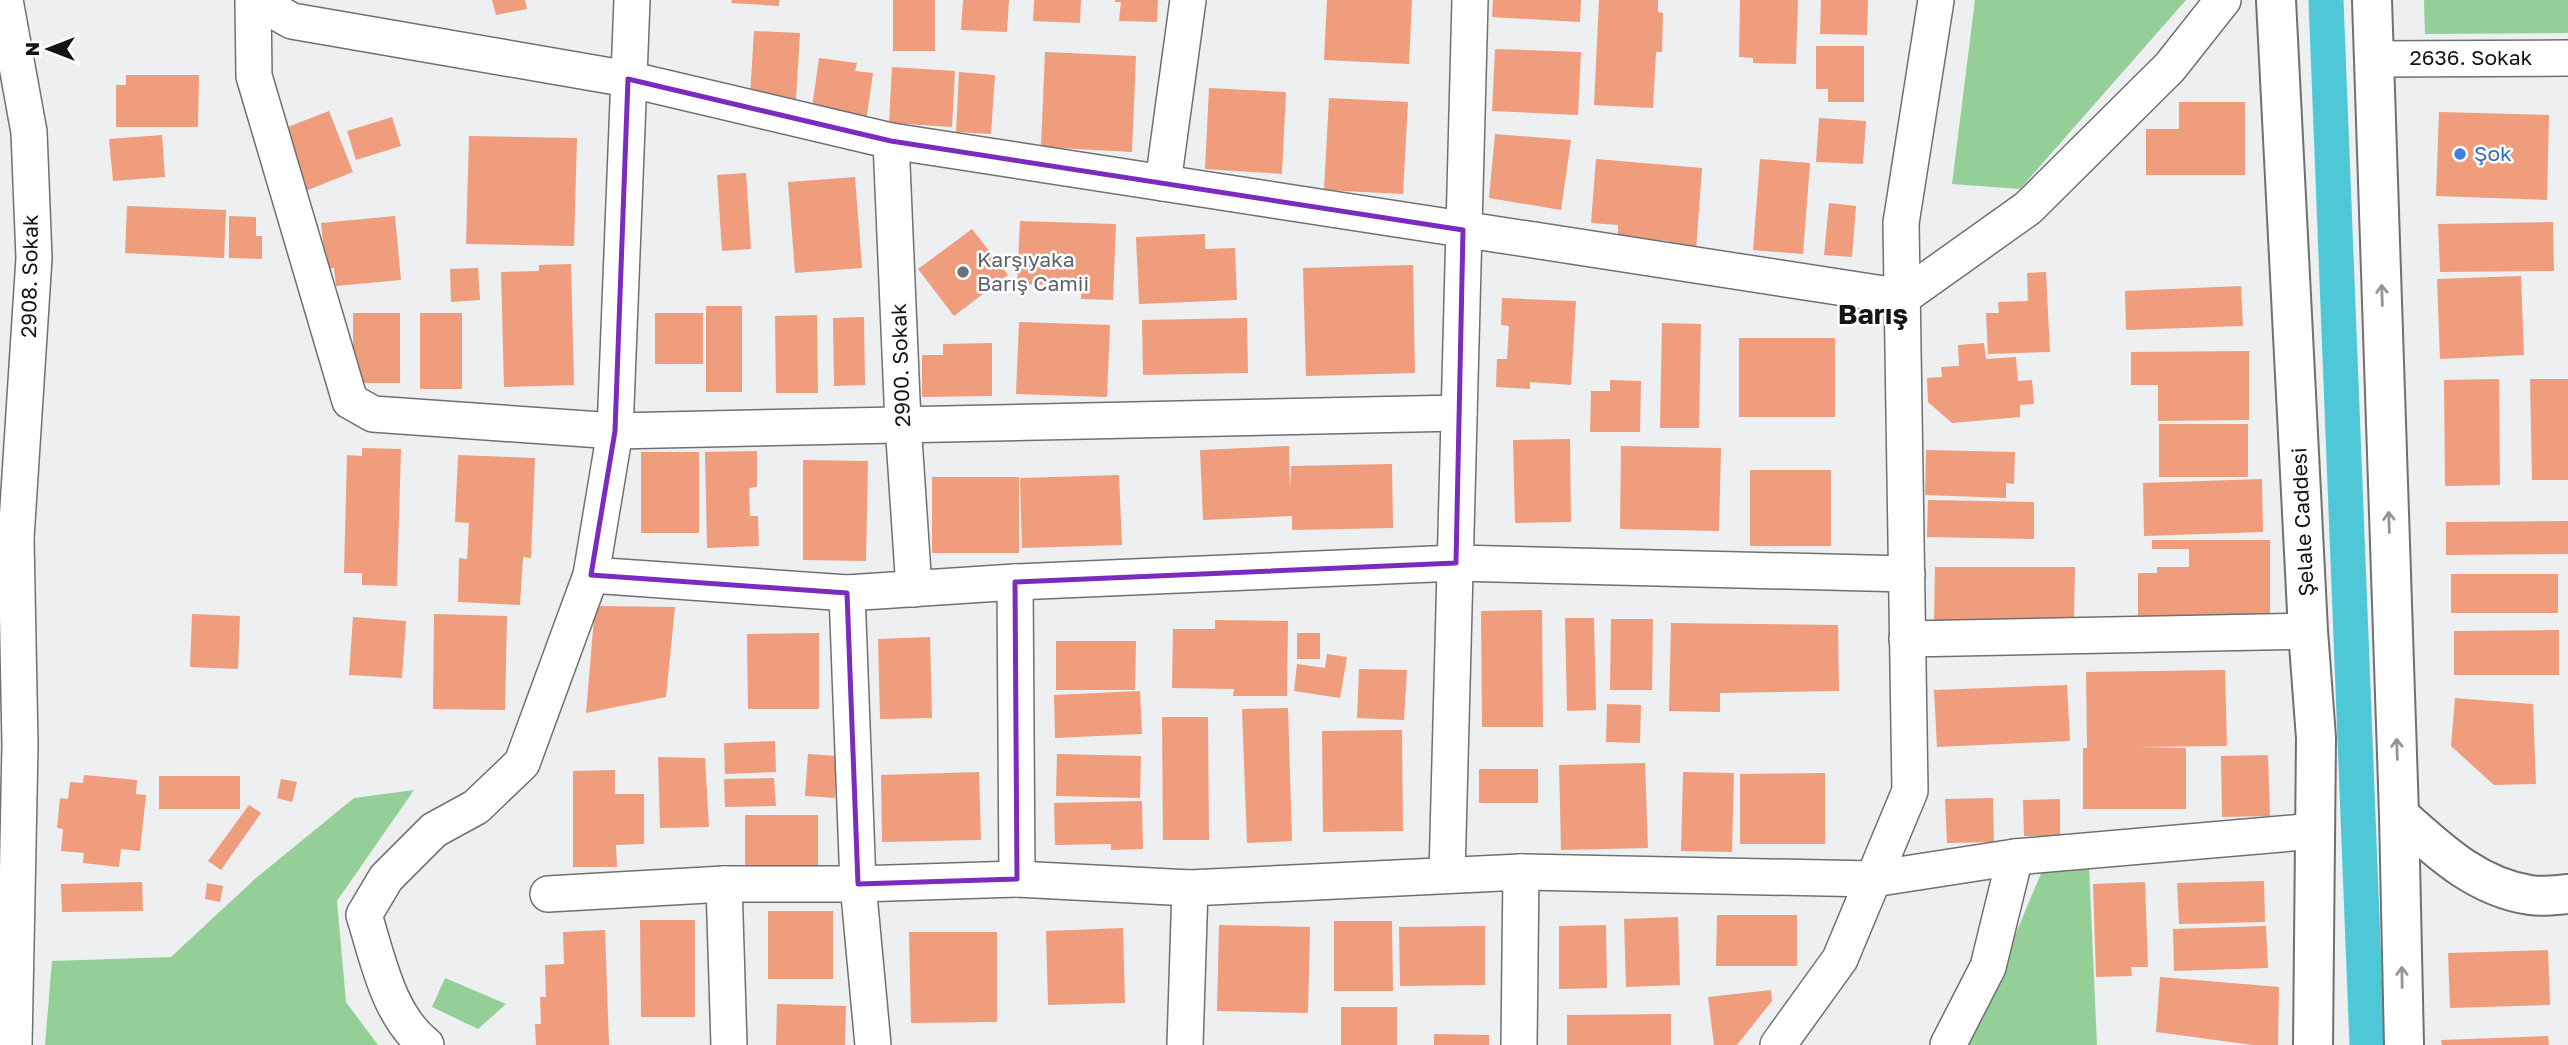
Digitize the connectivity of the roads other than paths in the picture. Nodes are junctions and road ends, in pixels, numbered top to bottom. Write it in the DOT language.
graph roads {
  1 [pos="5,0"];
  2 [pos="254,0"];
  3 [pos="632,0"];
  4 [pos="1188,0"];
  5 [pos="1470,0"];
  6 [pos="1936,0"];
  7 [pos="2222,0"];
  8 [pos="2276,0"];
  9 [pos="2372,0"];
  10 [pos="2568,58"];
  11 [pos="2375,59"];
  12 [pos="628,79"];
  13 [pos="891,141"];
  14 [pos="1164,183"];
  15 [pos="1463,230"];
  16 [pos="1903,297"];
  17 [pos="1459,413"];
  18 [pos="903,423"];
  19 [pos="615,431"];
  20 [pos="8,539"];
  21 [pos="1456,563"];
  22 [pos="1907,574"];
  23 [pos="592,575"];
  24 [pos="1015,582"];
  25 [pos="914,589"];
  26 [pos="847,593"];
  27 [pos="2308,631"];
  28 [pos="1908,639"];
  29 [pos="2399,815"];
  30 [pos="2315,831"];
  31 [pos="2015,857"];
  32 [pos="1521,872"];
  33 [pos="1447,875"];
  34 [pos="1017,879"];
  35 [pos="1873,879"];
  36 [pos="724,884"];
  37 [pos="858,884"];
  38 [pos="1190,888"];
  39 [pos="548,894"];
  40 [pos="2568,894"];
  41 [pos="14,1045"];
  42 [pos="426,1045"];
  43 [pos="729,1045"];
  44 [pos="873,1045"];
  45 [pos="1185,1045"];
  46 [pos="1519,1045"];
  47 [pos="1778,1045"];
  48 [pos="1948,1045"];
  49 [pos="2313,1045"];
  50 [pos="2404,1045"];
  1 -- 20 [label="street, 2908. Sokak"];
  2 -- 12 [label="street"];
  2 -- 19 [label="street"];
  3 -- 12 [label="street"];
  4 -- 14 [label="street"];
  5 -- 15 [label="street"];
  6 -- 16 [label="street"];
  7 -- 16 [label="street"];
  8 -- 27 [label="street, Şelale Caddesi"];
  9 -- 11 [label="street"];
  10 -- 11 [label="street, 2636. Sokak"];
  29 -- 11 [label="street, one-way"];
  12 -- 13 [label="street"];
  12 -- 19 [label="street"];
  13 -- 14 [label="street"];
  13 -- 18 [label="street, 2900. Sokak"];
  14 -- 15 [label="street"];
  15 -- 16 [label="street"];
  15 -- 17 [label="street"];
  16 -- 22 [label="street"];
  17 -- 18 [label="street"];
  17 -- 21 [label="street"];
  18 -- 19 [label="street"];
  18 -- 25 [label="street, 2900. Sokak"];
  19 -- 23 [label="street"];
  20 -- 41 [label="street, 2908. Sokak"];
  21 -- 22 [label="street"];
  21 -- 24 [label="street"];
  21 -- 33 [label="street"];
  22 -- 28 [label="street"];
  23 -- 26 [label="street"];
  23 -- 42 [label="street"];
  24 -- 25 [label="street"];
  24 -- 34 [label="street"];
  25 -- 26 [label="street"];
  26 -- 37 [label="street"];
  27 -- 28 [label="street"];
  27 -- 30 [label="street, Şelale Caddesi"];
  28 -- 35 [label="street"];
  29 -- 40 [label="street"];
  50 -- 29 [label="street, one-way"];
  30 -- 31 [label="street"];
  30 -- 49 [label="street, Şelale Caddesi"];
  31 -- 35 [label="street"];
  31 -- 48 [label="street"];
  32 -- 33 [label="street"];
  32 -- 35 [label="street"];
  32 -- 46 [label="street"];
  33 -- 38 [label="street"];
  34 -- 37 [label="street"];
  34 -- 38 [label="street"];
  35 -- 47 [label="street"];
  36 -- 37 [label="street"];
  36 -- 39 [label="street"];
  36 -- 43 [label="street"];
  37 -- 44 [label="street"];
  38 -- 45 [label="street"];
}
